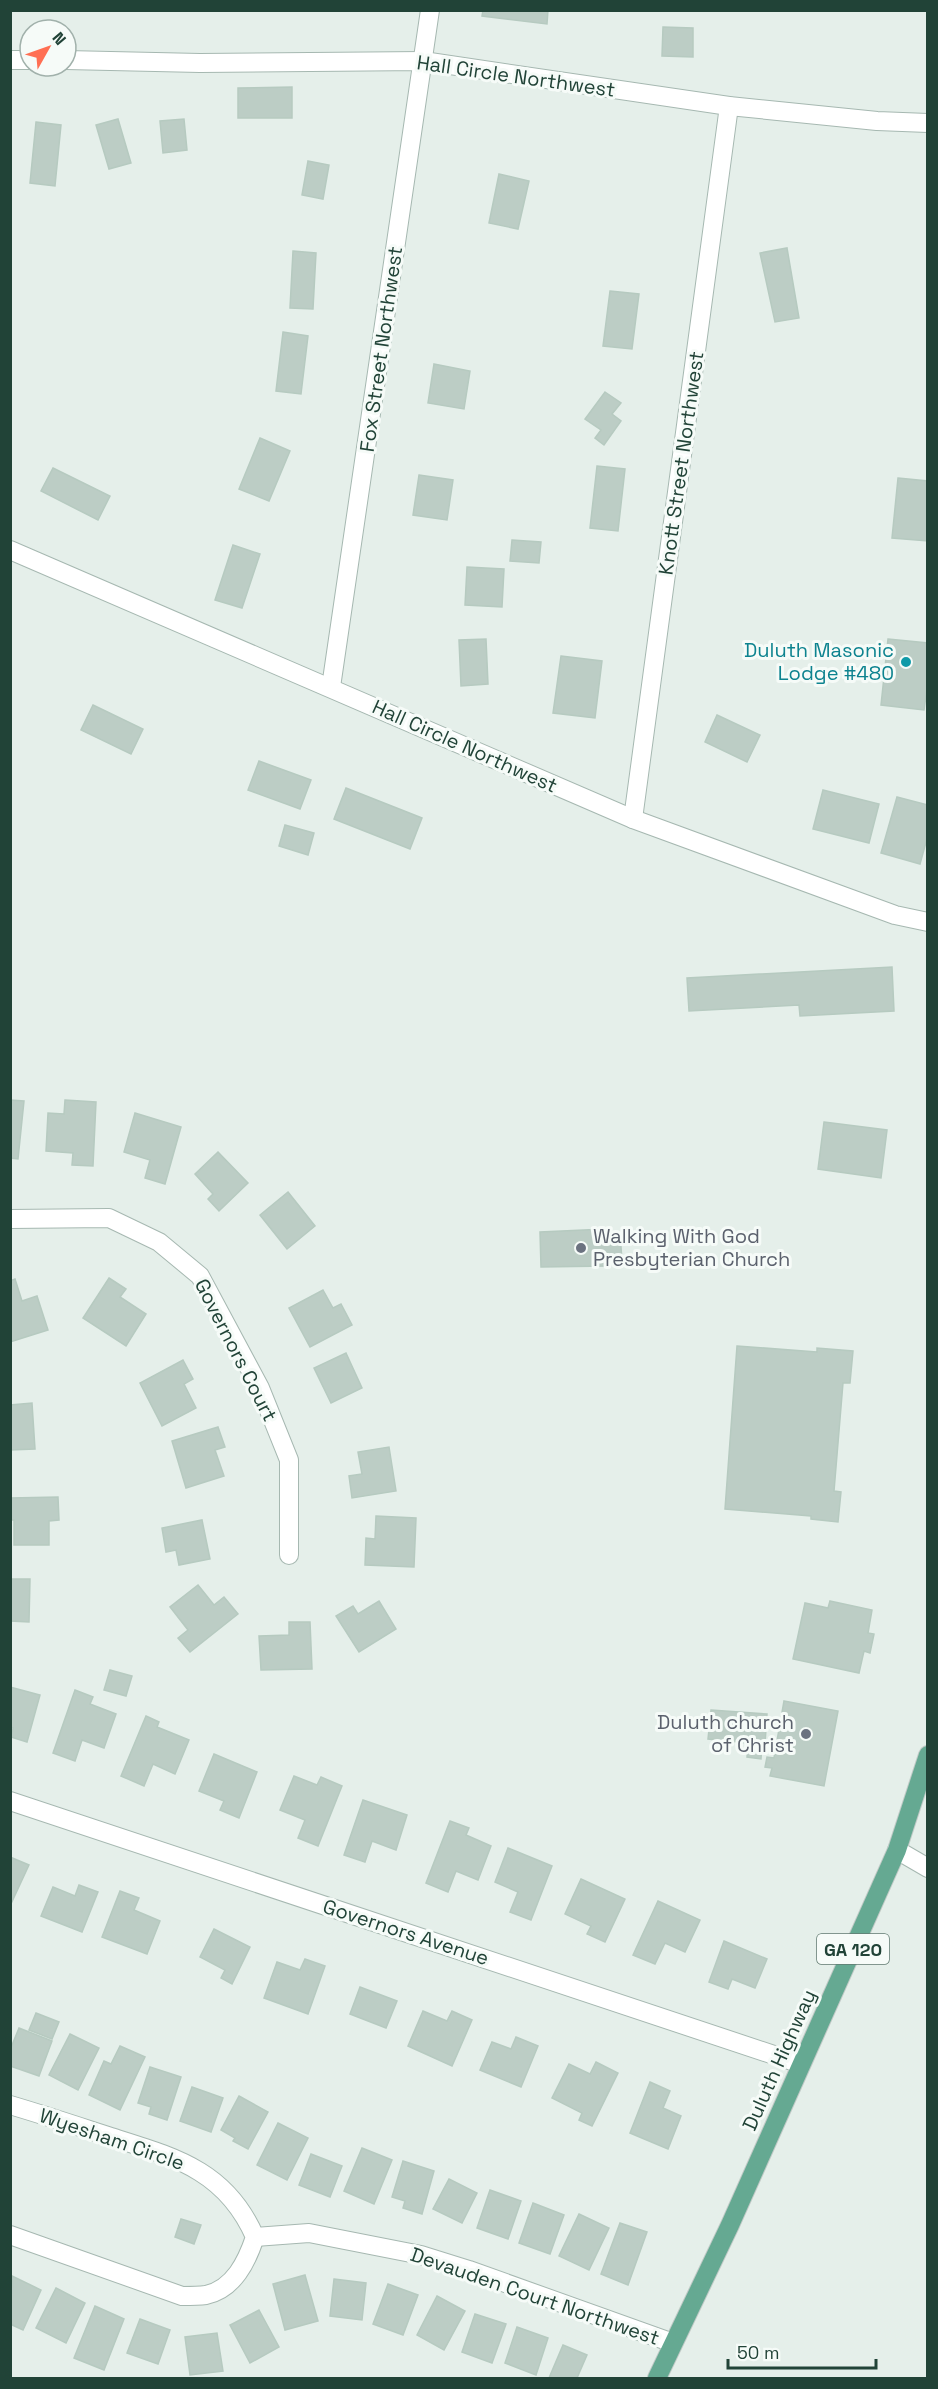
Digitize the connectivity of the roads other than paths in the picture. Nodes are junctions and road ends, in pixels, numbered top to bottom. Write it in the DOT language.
graph roads {
  1 [pos="430,10"];
  2 [pos="78,60"];
  3 [pos="423,61"];
  4 [pos="729,106"];
  5 [pos="927,123"];
  6 [pos="10,550"];
  7 [pos="331,687"];
  8 [pos="633,819"];
  9 [pos="927,922"];
  10 [pos="10,1219"];
  11 [pos="289,1555"];
  12 [pos="927,1755"];
  13 [pos="10,1801"];
  14 [pos="897,1850"];
  15 [pos="927,1868"];
  16 [pos="801,2064"];
  17 [pos="10,2104"];
  18 [pos="10,2235"];
  19 [pos="255,2237"];
  20 [pos="673,2343"];
  21 [pos="657,2379"];
  1 -- 3 [label="street, Fox Street Northwest"];
  2 -- 3 [label="street, Hall Circle Northwest"];
  3 -- 4 [label="street, Hall Circle Northwest"];
  3 -- 7 [label="street, Fox Street Northwest"];
  4 -- 5 [label="street, Hall Circle Northwest"];
  4 -- 8 [label="street, Knott Street Northwest"];
  6 -- 7 [label="street, Hall Circle Northwest"];
  7 -- 8 [label="street, Hall Circle Northwest"];
  8 -- 9 [label="street, Hall Circle Northwest"];
  10 -- 11 [label="street, Governors Court"];
  12 -- 14 [label="main road, Duluth Highway / GA 120"];
  13 -- 16 [label="street, Governors Avenue"];
  14 -- 15 [label="street"];
  14 -- 16 [label="main road, Duluth Highway / GA 120"];
  16 -- 20 [label="main road, Duluth Highway / GA 120"];
  17 -- 19 [label="street, Wyesham Circle"];
  18 -- 19 [label="street"];
  19 -- 20 [label="street, Devauden Court Northwest"];
  20 -- 21 [label="main road, Duluth Highway / GA 120"];
}
